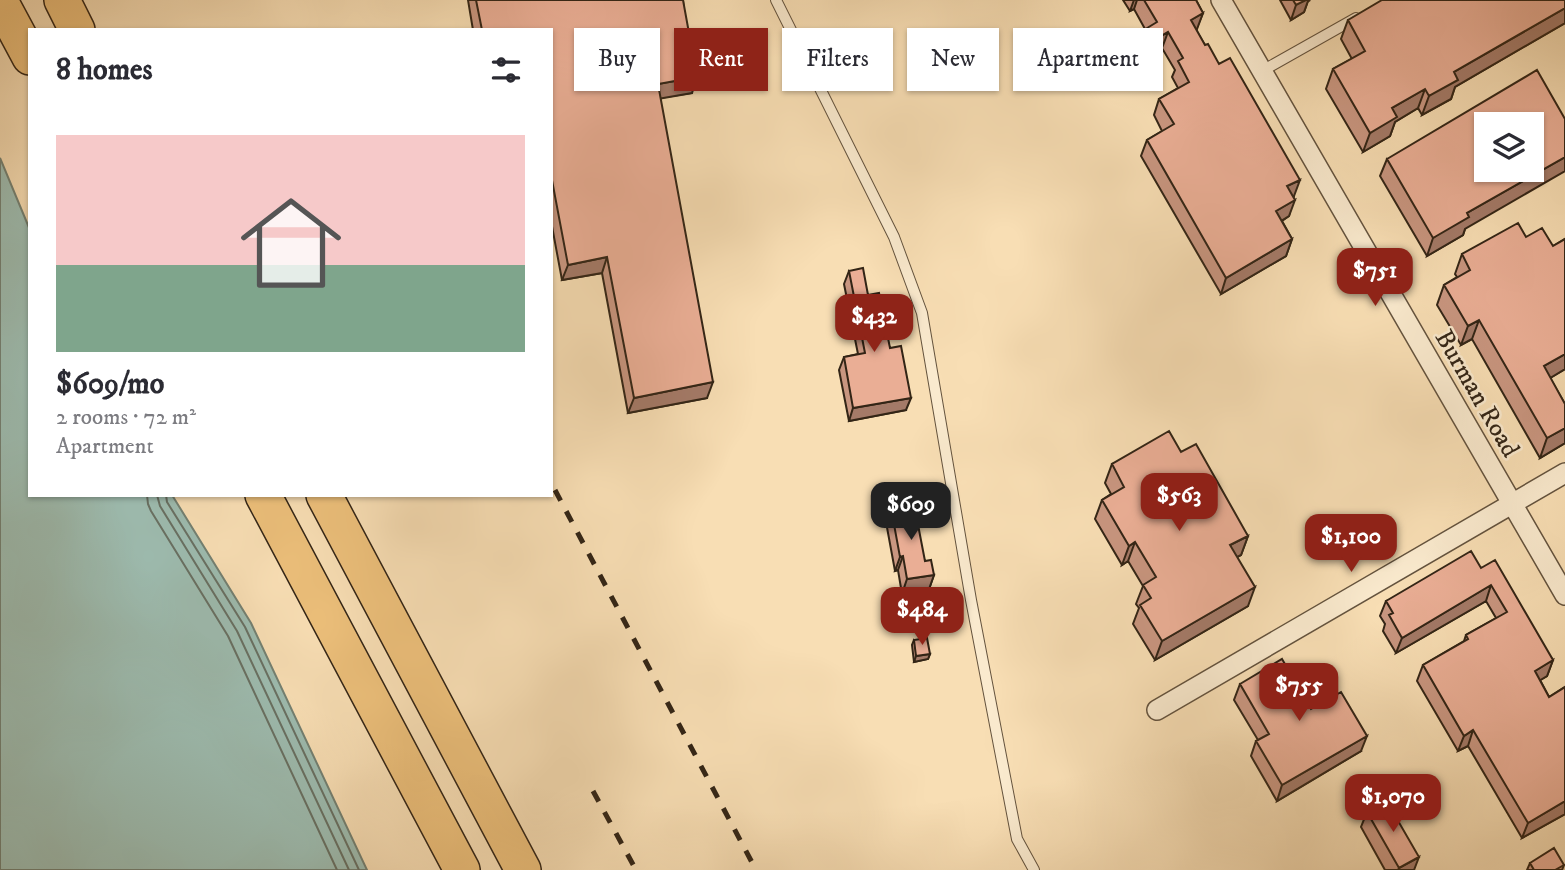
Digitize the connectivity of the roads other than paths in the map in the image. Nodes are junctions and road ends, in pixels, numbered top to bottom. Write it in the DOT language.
graph roads {
  1 [pos="62,0"];
  2 [pos="776,0"];
  3 [pos="1221,0"];
  4 [pos="0,1"];
  5 [pos="1364,13"];
  6 [pos="76,28"];
  7 [pos="28,53"];
  8 [pos="1262,71"];
  9 [pos="1565,473"];
  10 [pos="264,497"];
  11 [pos="325,497"];
  12 [pos="1512,504"];
  13 [pos="1565,595"];
  14 [pos="1157,710"];
  15 [pos="462,870"];
  16 [pos="523,870"];
  17 [pos="1034,870"];
  1 -- 6 [label="highway"];
  2 -- 17 [label="lane"];
  3 -- 8 [label="street, Burman Road"];
  4 -- 7 [label="highway"];
  5 -- 8 [label="lane"];
  8 -- 12 [label="street, Burman Road"];
  9 -- 12 [label="street"];
  10 -- 15 [label="highway"];
  11 -- 16 [label="highway"];
  12 -- 13 [label="street, Burman Road"];
  12 -- 14 [label="street"];
}
